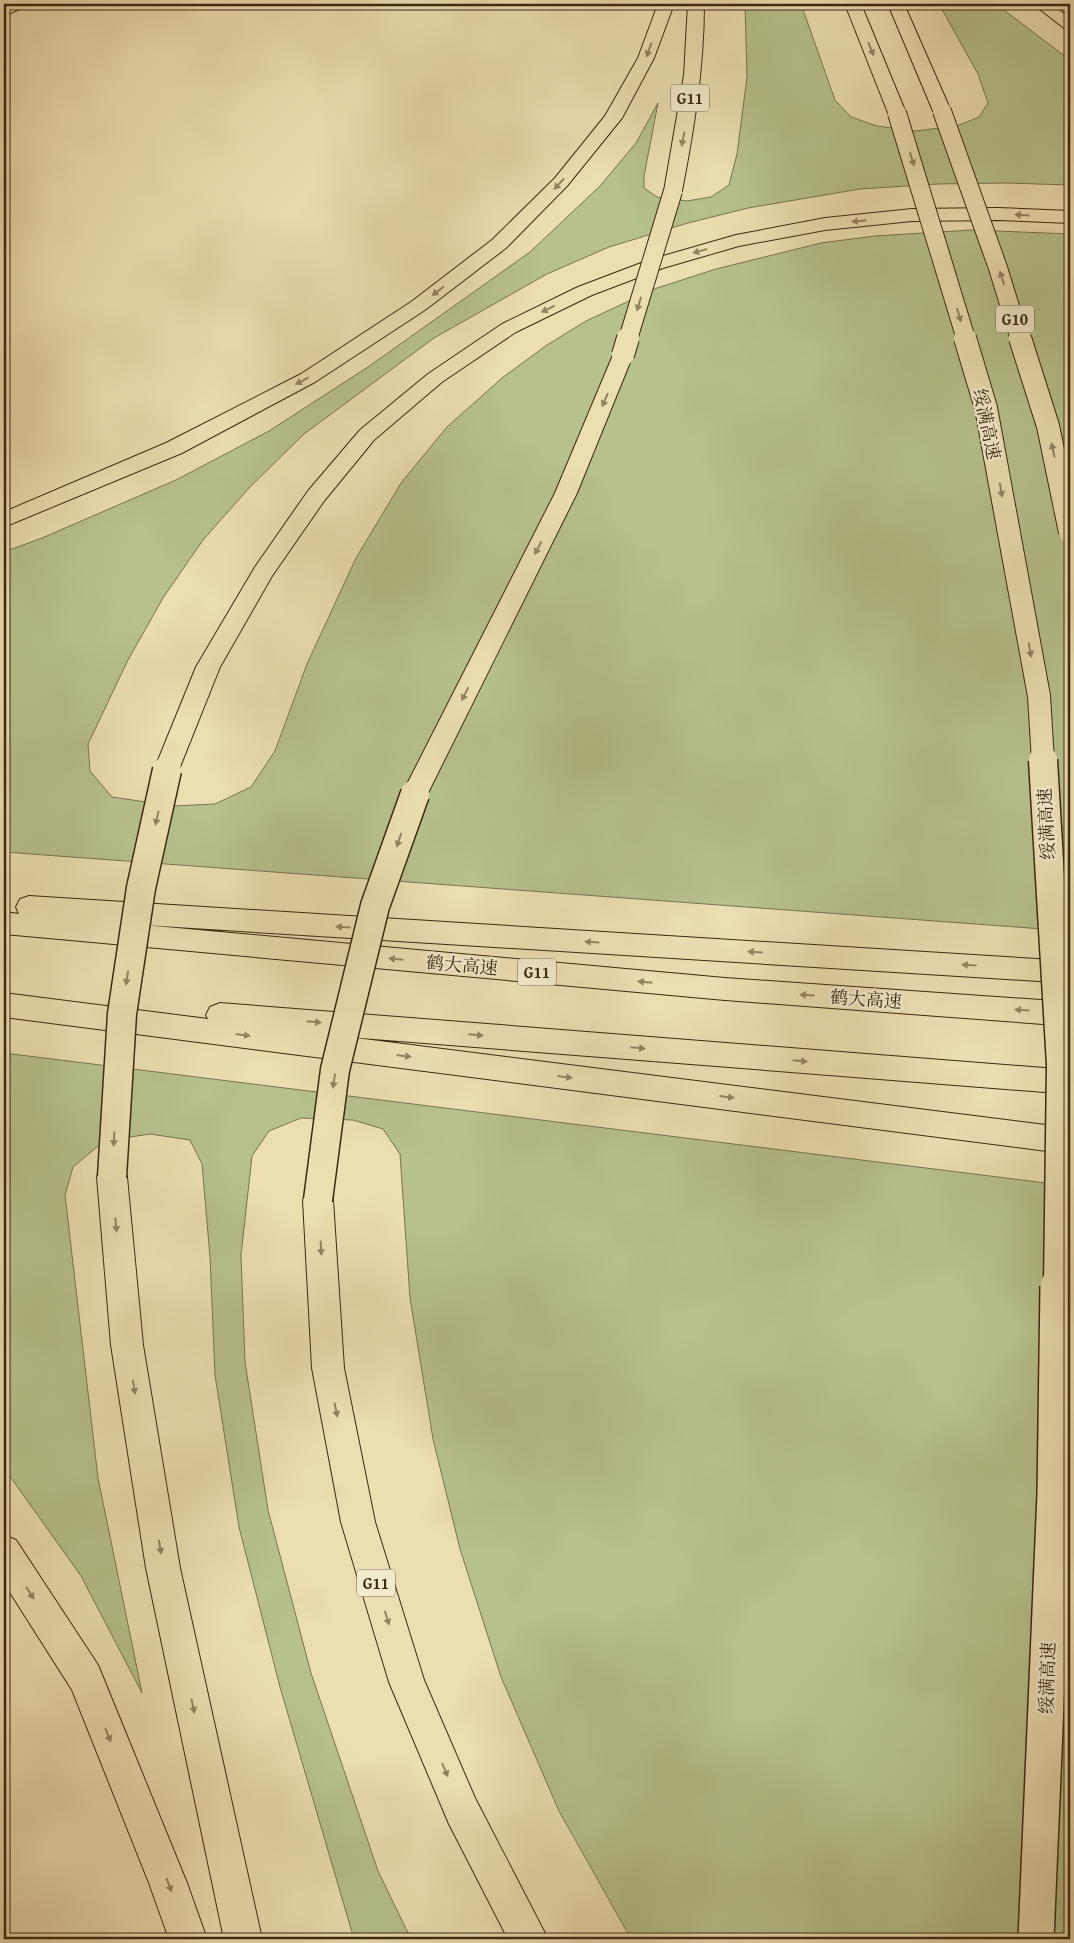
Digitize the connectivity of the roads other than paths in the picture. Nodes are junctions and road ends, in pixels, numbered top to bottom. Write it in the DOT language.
graph roads {
  1 [pos="18,4"];
  2 [pos="666,4"];
  3 [pos="696,4"];
  4 [pos="853,4"];
  5 [pos="896,4"];
  6 [pos="1041,4"];
  7 [pos="4,11"];
  8 [pos="1070,25"];
  9 [pos="1070,217"];
  10 [pos="4,520"];
  11 [pos="1070,532"];
  12 [pos="4,906"];
  13 [pos="4,924"];
  14 [pos="1070,972"];
  15 [pos="4,998"];
  16 [pos="4,1005"];
  17 [pos="1070,1014"];
  18 [pos="1070,1082"];
  19 [pos="1070,1141"];
  20 [pos="4,1552"];
  21 [pos="188,1939"];
  22 [pos="243,1939"];
  23 [pos="529,1939"];
  24 [pos="1036,1939"];
  1 -- 7 [label="street"];
  2 -- 10 [label="highway, one-way"];
  3 -- 23 [label="highway, G11, one-way, bridge"];
  4 -- 24 [label="highway, 绥满高速, one-way, bridge"];
  11 -- 5 [label="highway, G10, one-way, bridge"];
  6 -- 8 [label="highway"];
  9 -- 22 [label="highway, one-way, bridge"];
  14 -- 12 [label="highway, one-way"];
  17 -- 13 [label="highway, 鹤大高速 / G11, one-way"];
  15 -- 18 [label="highway, one-way"];
  16 -- 19 [label="highway, one-way"];
  20 -- 21 [label="highway, one-way"];
}
